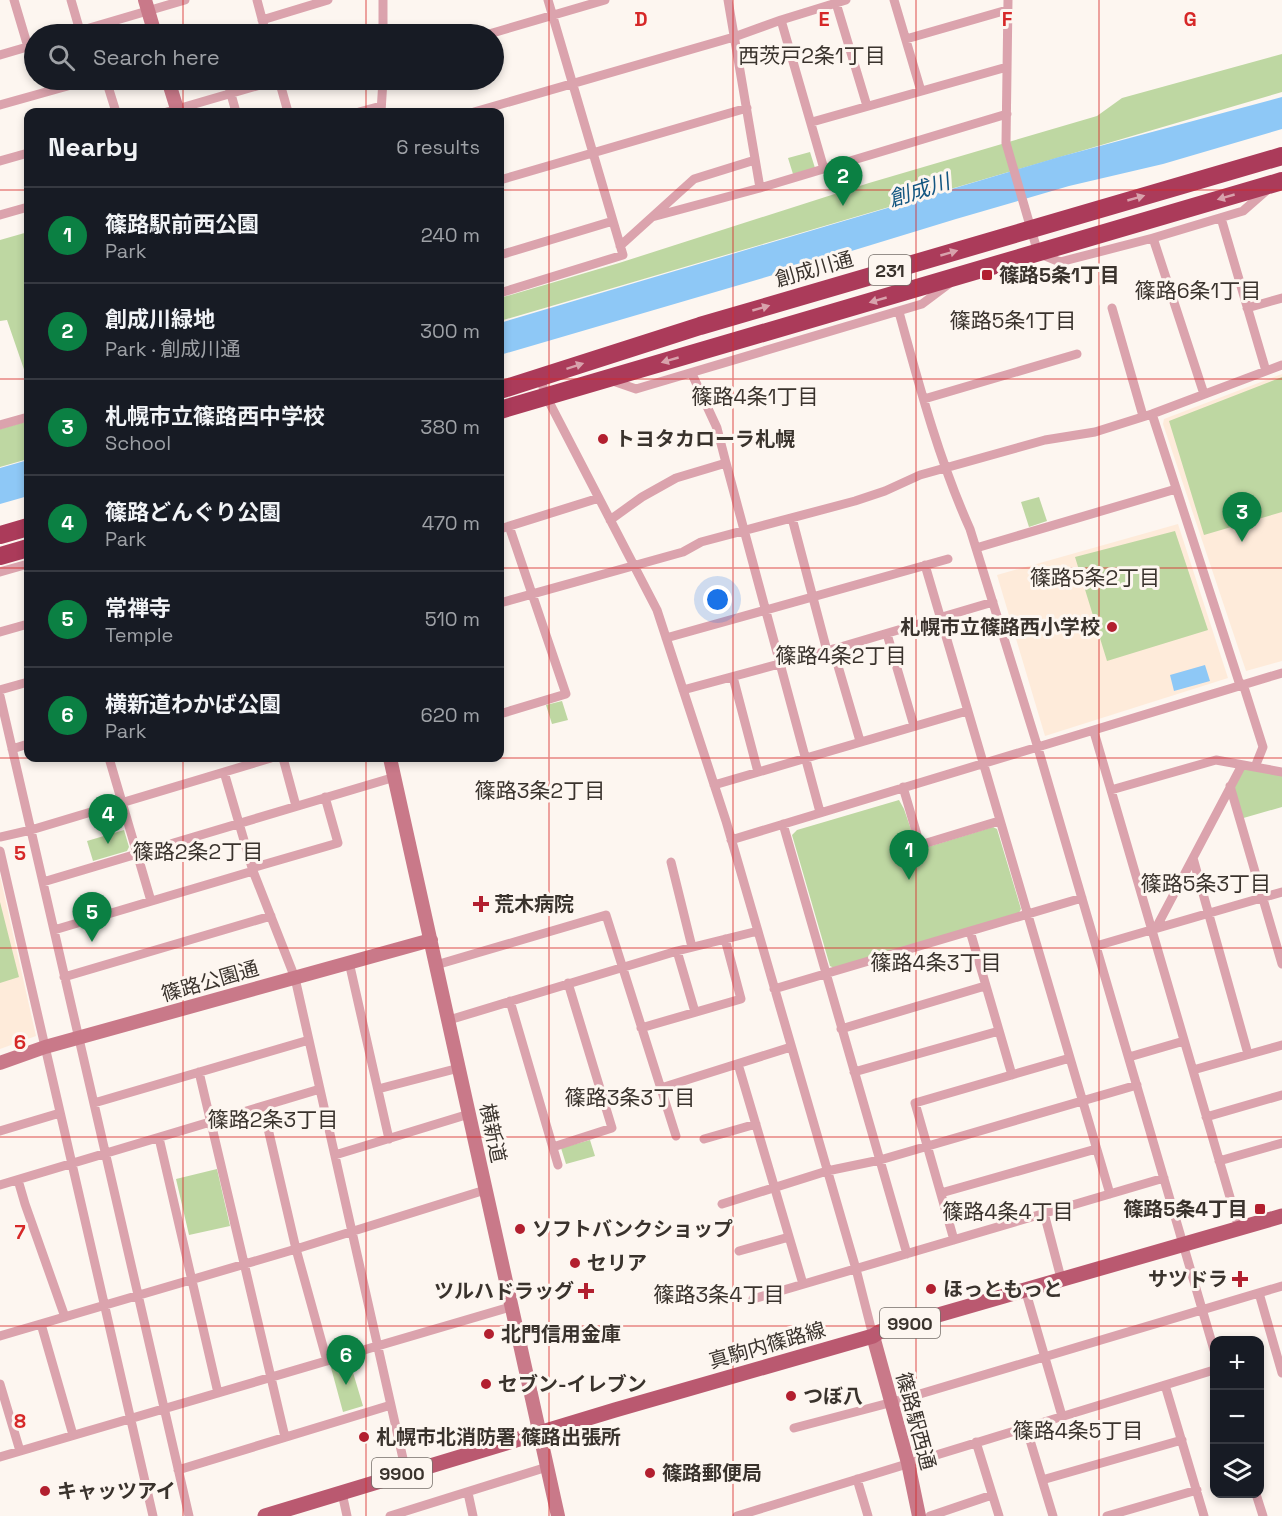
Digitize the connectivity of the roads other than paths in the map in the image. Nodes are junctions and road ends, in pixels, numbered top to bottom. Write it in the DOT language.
graph roads {
  1 [pos="14,0"];
  2 [pos="71,0"];
  3 [pos="185,0"];
  4 [pos="257,0"];
  5 [pos="328,0"];
  6 [pos="384,0"];
  7 [pos="548,0"];
  8 [pos="605,0"];
  9 [pos="728,0"];
  10 [pos="894,0"];
  11 [pos="1008,0"];
  12 [pos="841,1"];
  13 [pos="147,5"];
  14 [pos="1007,10"];
  15 [pos="553,16"];
  16 [pos="781,20"];
  17 [pos="84,24"];
  18 [pos="104,24"];
  19 [pos="152,24"];
  20 [pos="263,24"];
  21 [pos="273,24"];
  22 [pos="383,24"];
  23 [pos="24,27"];
  24 [pos="504,30"];
  25 [pos="734,37"];
  26 [pos="906,39"];
  27 [pos="24,48"];
  28 [pos="0,55"];
  29 [pos="1007,67"];
  30 [pos="571,83"];
  31 [pos="53,90"];
  32 [pos="109,90"];
  33 [pos="170,90"];
  34 [pos="230,90"];
  35 [pos="242,90"];
  36 [pos="281,90"];
  37 [pos="382,90"];
  38 [pos="921,91"];
  39 [pos="231,93"];
  40 [pos="0,105"];
  41 [pos="867,106"];
  42 [pos="115,108"];
  43 [pos="173,108"];
  44 [pos="186,108"];
  45 [pos="235,108"];
  46 [pos="287,108"];
  47 [pos="381,108"];
  48 [pos="487,108"];
  49 [pos="747,108"];
  50 [pos="1007,114"];
  51 [pos="812,122"];
  52 [pos="592,152"];
  53 [pos="24,154"];
  54 [pos="1282,156"];
  55 [pos="755,160"];
  56 [pos="0,161"];
  57 [pos="824,169"];
  58 [pos="504,179"];
  59 [pos="1279,182"];
  60 [pos="760,188"];
  61 [pos="24,208"];
  62 [pos="0,216"];
  63 [pos="652,217"];
  64 [pos="1221,218"];
  65 [pos="613,221"];
  66 [pos="1029,222"];
  67 [pos="1153,238"];
  68 [pos="620,246"];
  69 [pos="1038,253"];
  70 [pos="504,254"];
  71 [pos="959,276"];
  72 [pos="504,292"];
  73 [pos="1282,298"];
  74 [pos="1247,308"];
  75 [pos="1112,309"];
  76 [pos="899,312"];
  77 [pos="700,326"];
  78 [pos="706,350"];
  79 [pos="1077,354"];
  80 [pos="1282,365"];
  81 [pos="1266,371"];
  82 [pos="692,374"];
  83 [pos="540,378"];
  84 [pos="607,379"];
  85 [pos="504,389"];
  86 [pos="1204,394"];
  87 [pos="546,396"];
  88 [pos="924,399"];
  89 [pos="504,409"];
  90 [pos="1148,415"];
  91 [pos="24,418"];
  92 [pos="0,425"];
  93 [pos="726,463"];
  94 [pos="947,468"];
  95 [pos="1176,489"];
  96 [pos="599,498"];
  97 [pos="792,518"];
  98 [pos="610,520"];
  99 [pos="504,527"];
  100 [pos="24,528"];
  101 [pos="745,530"];
  102 [pos="0,535"];
  103 [pos="976,548"];
  104 [pos="24,549"];
  105 [pos="0,556"];
  106 [pos="948,559"];
  107 [pos="24,565"];
  108 [pos="634,565"];
  109 [pos="925,565"];
  110 [pos="0,572"];
  111 [pos="531,594"];
  112 [pos="813,597"];
  113 [pos="504,602"];
  114 [pos="993,602"];
  115 [pos="766,610"];
  116 [pos="939,618"];
  117 [pos="24,625"];
  118 [pos="0,632"];
  119 [pos="887,634"];
  120 [pos="666,638"];
  121 [pos="830,650"];
  122 [pos="781,664"];
  123 [pos="1282,673"];
  124 [pos="732,677"];
  125 [pos="24,683"];
  126 [pos="1241,685"];
  127 [pos="0,690"];
  128 [pos="683,690"];
  129 [pos="0,696"];
  130 [pos="967,711"];
  131 [pos="504,713"];
  132 [pos="914,726"];
  133 [pos="1094,732"];
  134 [pos="860,741"];
  135 [pos="24,745"];
  136 [pos="1038,748"];
  137 [pos="12,749"];
  138 [pos="806,758"];
  139 [pos="110,762"];
  140 [pos="258,762"];
  141 [pos="284,762"];
  142 [pos="391,762"];
  143 [pos="982,765"];
  144 [pos="1242,765"];
  145 [pos="1255,767"];
  146 [pos="224,772"];
  147 [pos="758,772"];
  148 [pos="1282,772"];
  149 [pos="395,777"];
  150 [pos="714,785"];
  151 [pos="1230,786"];
  152 [pos="903,787"];
  153 [pos="1111,790"];
  154 [pos="325,797"];
  155 [pos="122,802"];
  156 [pos="296,806"];
  157 [pos="820,813"];
  158 [pos="999,821"];
  159 [pos="239,823"];
  160 [pos="783,824"];
  161 [pos="31,830"];
  162 [pos="0,837"];
  163 [pos="731,840"];
  164 [pos="0,851"];
  165 [pos="137,854"];
  166 [pos="1193,858"];
  167 [pos="671,862"];
  168 [pos="253,869"];
  169 [pos="43,882"];
  170 [pos="1282,892"];
  171 [pos="1082,898"];
  172 [pos="1263,898"];
  173 [pos="151,901"];
  174 [pos="1027,914"];
  175 [pos="1209,914"];
  176 [pos="271,916"];
  177 [pos="1154,929"];
  178 [pos="54,930"];
  179 [pos="758,931"];
  180 [pos="970,931"];
  181 [pos="725,939"];
  182 [pos="431,940"];
  183 [pos="1096,946"];
  184 [pos="692,947"];
  185 [pos="677,951"];
  186 [pos="349,963"];
  187 [pos="436,964"];
  188 [pos="1282,964"];
  189 [pos="622,967"];
  190 [pos="826,974"];
  191 [pos="64,977"];
  192 [pos="295,978"];
  193 [pos="568,983"];
  194 [pos="985,986"];
  195 [pos="774,989"];
  196 [pos="510,1000"];
  197 [pos="695,1012"];
  198 [pos="449,1020"];
  199 [pos="641,1028"];
  200 [pos="841,1029"];
  201 [pos="999,1031"];
  202 [pos="78,1038"];
  203 [pos="309,1040"];
  204 [pos="1184,1041"];
  205 [pos="1282,1045"];
  206 [pos="45,1047"];
  207 [pos="791,1047"];
  208 [pos="1248,1054"];
  209 [pos="1129,1057"];
  210 [pos="1070,1058"];
  211 [pos="0,1063"];
  212 [pos="738,1064"];
  213 [pos="459,1068"];
  214 [pos="1193,1070"];
  215 [pos="199,1072"];
  216 [pos="854,1072"];
  217 [pos="1012,1075"];
  218 [pos="1137,1085"];
  219 [pos="320,1089"];
  220 [pos="378,1089"];
  221 [pos="661,1089"];
  222 [pos="1282,1095"];
  223 [pos="1082,1101"];
  224 [pos="94,1103"];
  225 [pos="263,1107"];
  226 [pos="60,1113"];
  227 [pos="469,1114"];
  228 [pos="1206,1117"];
  229 [pos="211,1122"];
  230 [pos="756,1124"];
  231 [pos="0,1131"];
  232 [pos="676,1136"];
  233 [pos="159,1138"];
  234 [pos="389,1139"];
  235 [pos="704,1139"];
  236 [pos="1282,1143"];
  237 [pos="927,1146"];
  238 [pos="553,1147"];
  239 [pos="1096,1149"];
  240 [pos="106,1154"];
  241 [pos="335,1155"];
  242 [pos="880,1160"];
  243 [pos="1219,1161"];
  244 [pos="72,1164"];
  245 [pos="558,1165"];
  246 [pos="827,1171"];
  247 [pos="1164,1178"];
  248 [pos="18,1180"];
  249 [pos="0,1185"];
  250 [pos="775,1188"];
  251 [pos="485,1190"];
  252 [pos="941,1193"];
  253 [pos="1110,1194"];
  254 [pos="722,1204"];
  255 [pos="1044,1213"];
  256 [pos="1282,1216"];
  257 [pos="1239,1228"];
  258 [pos="352,1231"];
  259 [pos="789,1237"];
  260 [pos="954,1240"];
  261 [pos="1184,1244"];
  262 [pos="296,1249"];
  263 [pos="739,1251"];
  264 [pos="908,1254"];
  265 [pos="244,1264"];
  266 [pos="856,1269"];
  267 [pos="1061,1278"];
  268 [pos="193,1280"];
  269 [pos="803,1284"];
  270 [pos="1282,1286"];
  271 [pos="1025,1289"];
  272 [pos="1258,1293"];
  273 [pos="138,1296"];
  274 [pos="753,1299"];
  275 [pos="105,1306"];
  276 [pos="510,1307"];
  277 [pos="1203,1310"];
  278 [pos="65,1317"];
  279 [pos="0,1324"];
  280 [pos="41,1324"];
  281 [pos="1282,1333"];
  282 [pos="2,1336"];
  283 [pos="873,1336"];
  284 [pos="1211,1336"];
  285 [pos="1271,1336"];
  286 [pos="378,1346"];
  287 [pos="1045,1356"];
  288 [pos="327,1361"];
  289 [pos="1210,1372"];
  290 [pos="1282,1373"];
  291 [pos="270,1377"];
  292 [pos="0,1384"];
  293 [pos="1166,1385"];
  294 [pos="219,1393"];
  295 [pos="892,1402"];
  296 [pos="391,1405"];
  297 [pos="164,1409"];
  298 [pos="1062,1416"];
  299 [pos="131,1418"];
  300 [pos="1026,1427"];
  301 [pos="794,1428"];
  302 [pos="540,1434"];
  303 [pos="73,1436"];
  304 [pos="285,1437"];
  305 [pos="1182,1440"];
  306 [pos="976,1442"];
  307 [pos="20,1451"];
  308 [pos="0,1457"];
  309 [pos="908,1463"];
  310 [pos="547,1467"];
  311 [pos="178,1470"];
  312 [pos="406,1472"];
  313 [pos="857,1479"];
  314 [pos="1042,1480"];
  315 [pos="1197,1490"];
  316 [pos="342,1493"];
  317 [pos="468,1493"];
  318 [pos="992,1495"];
  319 [pos="1258,1498"];
  320 [pos="756,1513"];
  321 [pos="153,1516"];
  322 [pos="189,1516"];
  323 [pos="265,1516"];
  324 [pos="347,1516"];
  325 [pos="390,1516"];
  326 [pos="473,1516"];
  327 [pos="558,1516"];
  328 [pos="737,1516"];
  329 [pos="868,1516"];
  330 [pos="919,1516"];
  331 [pos="930,1516"];
  332 [pos="999,1516"];
  333 [pos="1053,1516"];
  334 [pos="1107,1516"];
  335 [pos="1204,1516"];
  336 [pos="1263,1516"];
  1 -- 23 [label="street"];
  2 -- 17 [label="street"];
  3 -- 13 [label="street"];
  4 -- 20 [label="street"];
  5 -- 21 [label="street"];
  6 -- 22 [label="street"];
  7 -- 15 [label="street"];
  8 -- 15 [label="street"];
  9 -- 25 [label="street"];
  10 -- 26 [label="street"];
  11 -- 14 [label="street"];
  12 -- 16 [label="street"];
  12 -- 41 [label="street"];
  13 -- 18 [label="street"];
  13 -- 19 [label="street"];
  14 -- 26 [label="street"];
  14 -- 29 [label="street"];
  15 -- 24 [label="street"];
  15 -- 30 [label="street"];
  16 -- 25 [label="street"];
  16 -- 51 [label="street"];
  25 -- 30 [label="street"];
  25 -- 49 [label="street"];
  26 -- 38 [label="street"];
  27 -- 28 [label="street"];
  29 -- 38 [label="street"];
  29 -- 50 [label="street"];
  30 -- 48 [label="street"];
  30 -- 52 [label="street"];
  31 -- 40 [label="street"];
  32 -- 42 [label="street"];
  33 -- 43 [label="street"];
  34 -- 39 [label="street"];
  35 -- 39 [label="street"];
  36 -- 46 [label="street"];
  37 -- 47 [label="street"];
  38 -- 41 [label="street"];
  39 -- 44 [label="street"];
  39 -- 45 [label="street"];
  41 -- 51 [label="street"];
  49 -- 52 [label="street"];
  49 -- 55 [label="street"];
  50 -- 57 [label="street"];
  50 -- 66 [label="street"];
  51 -- 57 [label="street"];
  52 -- 58 [label="street"];
  52 -- 65 [label="street"];
  53 -- 56 [label="street"];
  66 -- 54 [label="highway, 創成川通 / 231, one-way"];
  55 -- 60 [label="street"];
  55 -- 63 [label="street"];
  57 -- 60 [label="street"];
  59 -- 64 [label="street"];
  59 -- 69 [label="highway, 231, one-way"];
  60 -- 63 [label="street"];
  61 -- 62 [label="street"];
  63 -- 68 [label="street"];
  64 -- 67 [label="street"];
  64 -- 74 [label="street"];
  65 -- 68 [label="street"];
  65 -- 70 [label="street"];
  66 -- 69 [label="street"];
  77 -- 66 [label="highway, 創成川通 / 231, one-way"];
  67 -- 69 [label="street"];
  67 -- 86 [label="street"];
  68 -- 72 [label="street"];
  69 -- 71 [label="highway, 231"];
  71 -- 76 [label="street"];
  71 -- 78 [label="highway, 231, one-way"];
  73 -- 74 [label="street"];
  74 -- 81 [label="street"];
  75 -- 90 [label="street"];
  76 -- 82 [label="street"];
  76 -- 88 [label="street"];
  77 -- 78 [label="highway"];
  83 -- 77 [label="highway, 創成川通 / 231, one-way"];
  78 -- 84 [label="highway, 231, one-way"];
  79 -- 88 [label="street"];
  80 -- 81 [label="street"];
  81 -- 86 [label="street"];
  82 -- 84 [label="street"];
  82 -- 93 [label="street"];
  83 -- 85 [label="highway, 創成川通 / 231"];
  83 -- 87 [label="street"];
  84 -- 87 [label="highway, 231"];
  86 -- 90 [label="street"];
  87 -- 89 [label="highway, 231"];
  87 -- 96 [label="street"];
  88 -- 94 [label="street"];
  90 -- 94 [label="street"];
  90 -- 95 [label="street"];
  91 -- 92 [label="street"];
  93 -- 98 [label="street"];
  93 -- 101 [label="street"];
  94 -- 97 [label="street"];
  94 -- 103 [label="street"];
  95 -- 103 [label="street"];
  95 -- 126 [label="street"];
  96 -- 98 [label="street"];
  96 -- 99 [label="street"];
  97 -- 101 [label="street"];
  97 -- 112 [label="street"];
  98 -- 108 [label="street"];
  99 -- 111 [label="street"];
  100 -- 102 [label="highway"];
  101 -- 108 [label="street"];
  101 -- 115 [label="street"];
  103 -- 114 [label="street"];
  104 -- 105 [label="highway"];
  106 -- 109 [label="street"];
  107 -- 110 [label="street"];
  108 -- 111 [label="street"];
  108 -- 120 [label="street"];
  109 -- 112 [label="street"];
  109 -- 116 [label="street"];
  111 -- 113 [label="street"];
  111 -- 131 [label="street"];
  112 -- 115 [label="street"];
  112 -- 121 [label="street"];
  114 -- 116 [label="street"];
  114 -- 136 [label="street"];
  115 -- 120 [label="street"];
  115 -- 122 [label="street"];
  116 -- 119 [label="street"];
  116 -- 130 [label="street"];
  117 -- 118 [label="street"];
  119 -- 121 [label="street"];
  119 -- 132 [label="street"];
  120 -- 128 [label="street"];
  121 -- 122 [label="street"];
  121 -- 134 [label="street"];
  122 -- 124 [label="street"];
  122 -- 138 [label="street"];
  123 -- 126 [label="street"];
  124 -- 128 [label="street"];
  124 -- 147 [label="street"];
  125 -- 127 [label="street"];
  126 -- 133 [label="street"];
  126 -- 145 [label="street"];
  128 -- 150 [label="street"];
  129 -- 137 [label="street"];
  130 -- 132 [label="street"];
  130 -- 143 [label="street"];
  132 -- 134 [label="street"];
  133 -- 136 [label="street"];
  133 -- 153 [label="street"];
  134 -- 138 [label="street"];
  135 -- 137 [label="street"];
  136 -- 143 [label="street"];
  136 -- 171 [label="street"];
  137 -- 161 [label="street"];
  138 -- 147 [label="street"];
  138 -- 157 [label="street"];
  139 -- 155 [label="street"];
  140 -- 146 [label="street"];
  141 -- 156 [label="street"];
  142 -- 149 [label="street, 横新道"];
  143 -- 152 [label="street"];
  143 -- 158 [label="street"];
  144 -- 145 [label="street"];
  144 -- 151 [label="street"];
  144 -- 153 [label="street"];
  145 -- 148 [label="street"];
  146 -- 155 [label="street"];
  146 -- 159 [label="street"];
  147 -- 150 [label="street"];
  149 -- 154 [label="street"];
  149 -- 182 [label="street, 横新道"];
  150 -- 163 [label="street"];
  151 -- 166 [label="street"];
  151 -- 172 [label="street"];
  152 -- 157 [label="street"];
  152 -- 158 [label="street"];
  153 -- 177 [label="street"];
  154 -- 156 [label="street"];
  154 -- 168 [label="street"];
  155 -- 161 [label="street"];
  155 -- 165 [label="street"];
  156 -- 159 [label="street"];
  157 -- 160 [label="street"];
  158 -- 174 [label="street"];
  159 -- 165 [label="street"];
  159 -- 168 [label="street"];
  160 -- 163 [label="street"];
  160 -- 190 [label="street"];
  161 -- 162 [label="street"];
  161 -- 169 [label="street"];
  163 -- 179 [label="street"];
  164 -- 206 [label="street"];
  165 -- 169 [label="street"];
  165 -- 173 [label="street"];
  166 -- 175 [label="street"];
  166 -- 177 [label="street"];
  167 -- 184 [label="street"];
  168 -- 173 [label="street"];
  168 -- 176 [label="street"];
  169 -- 178 [label="street"];
  170 -- 172 [label="street"];
  171 -- 174 [label="street"];
  171 -- 183 [label="street"];
  172 -- 175 [label="street"];
  172 -- 188 [label="street"];
  173 -- 178 [label="street"];
  174 -- 180 [label="street"];
  174 -- 210 [label="street"];
  175 -- 177 [label="street"];
  175 -- 208 [label="street"];
  176 -- 191 [label="street"];
  176 -- 192 [label="street"];
  177 -- 183 [label="street"];
  177 -- 204 [label="street"];
  178 -- 191 [label="street"];
  179 -- 181 [label="street"];
  179 -- 195 [label="street"];
  180 -- 190 [label="street"];
  180 -- 194 [label="street"];
  181 -- 184 [label="street"];
  181 -- 197 [label="street"];
  182 -- 186 [label="street, 篠路公園通"];
  182 -- 187 [label="street, 横新道"];
  183 -- 209 [label="street"];
  184 -- 185 [label="street"];
  185 -- 189 [label="street"];
  185 -- 197 [label="street"];
  186 -- 192 [label="street, 篠路公園通"];
  186 -- 220 [label="street"];
  187 -- 189 [label="street"];
  187 -- 198 [label="street, 横新道"];
  189 -- 193 [label="street"];
  189 -- 199 [label="street"];
  190 -- 195 [label="street"];
  190 -- 200 [label="street"];
  191 -- 202 [label="street"];
  192 -- 202 [label="street, 篠路公園通"];
  192 -- 203 [label="street"];
  193 -- 196 [label="street"];
  193 -- 238 [label="street"];
  194 -- 200 [label="street"];
  194 -- 201 [label="street"];
  195 -- 207 [label="street"];
  196 -- 198 [label="street"];
  196 -- 238 [label="street"];
  197 -- 199 [label="street"];
  198 -- 213 [label="street, 横新道"];
  199 -- 221 [label="street"];
  200 -- 216 [label="street"];
  201 -- 216 [label="street"];
  201 -- 217 [label="street"];
  202 -- 206 [label="street, 篠路公園通"];
  202 -- 224 [label="street"];
  203 -- 215 [label="street"];
  203 -- 219 [label="street"];
  204 -- 209 [label="street"];
  204 -- 214 [label="street"];
  205 -- 208 [label="street"];
  206 -- 211 [label="street, 篠路公園通"];
  206 -- 226 [label="street"];
  207 -- 212 [label="street"];
  207 -- 246 [label="street"];
  208 -- 214 [label="street"];
  209 -- 218 [label="street"];
  210 -- 217 [label="street"];
  210 -- 223 [label="street"];
  212 -- 221 [label="street"];
  212 -- 230 [label="street"];
  213 -- 220 [label="street"];
  213 -- 227 [label="street, 横新道"];
  214 -- 228 [label="street"];
  215 -- 224 [label="street"];
  215 -- 229 [label="street"];
  216 -- 242 [label="street"];
  217 -- 237 [label="street"];
  218 -- 223 [label="street"];
  218 -- 247 [label="street"];
  219 -- 225 [label="street"];
  219 -- 241 [label="street"];
  220 -- 234 [label="street"];
  221 -- 232 [label="street"];
  222 -- 228 [label="street"];
  223 -- 237 [label="street"];
  223 -- 239 [label="street"];
  224 -- 240 [label="street"];
  225 -- 229 [label="street"];
  225 -- 262 [label="street"];
  226 -- 231 [label="street"];
  226 -- 244 [label="street"];
  227 -- 234 [label="street"];
  227 -- 251 [label="street, 横新道"];
  228 -- 243 [label="street"];
  229 -- 233 [label="street"];
  229 -- 265 [label="street"];
  230 -- 235 [label="street"];
  230 -- 250 [label="street"];
  233 -- 240 [label="street"];
  233 -- 268 [label="street"];
  234 -- 241 [label="street"];
  236 -- 243 [label="street"];
  237 -- 242 [label="street"];
  237 -- 252 [label="street"];
  238 -- 245 [label="street"];
  239 -- 252 [label="street"];
  239 -- 253 [label="street"];
  240 -- 244 [label="street"];
  240 -- 273 [label="street"];
  241 -- 258 [label="street"];
  242 -- 246 [label="street"];
  242 -- 264 [label="street"];
  243 -- 257 [label="street"];
  244 -- 248 [label="street"];
  244 -- 275 [label="street"];
  246 -- 250 [label="street"];
  246 -- 266 [label="street"];
  247 -- 253 [label="street"];
  247 -- 261 [label="street"];
  248 -- 249 [label="street"];
  248 -- 278 [label="street"];
  250 -- 254 [label="street"];
  250 -- 259 [label="street"];
  251 -- 258 [label="street"];
  251 -- 276 [label="street, 横新道"];
  252 -- 260 [label="street"];
  253 -- 255 [label="street"];
  255 -- 260 [label="street"];
  255 -- 267 [label="street"];
  256 -- 257 [label="main road, 真駒内篠路線 / 9900"];
  257 -- 261 [label="main road, 真駒内篠路線 / 9900"];
  258 -- 262 [label="street"];
  258 -- 286 [label="street"];
  259 -- 263 [label="street"];
  259 -- 269 [label="street"];
  260 -- 264 [label="street"];
  261 -- 267 [label="main road, 真駒内篠路線 / 9900"];
  261 -- 277 [label="street"];
  262 -- 265 [label="street"];
  262 -- 288 [label="street"];
  264 -- 266 [label="street"];
  265 -- 268 [label="street"];
  265 -- 291 [label="street"];
  266 -- 269 [label="street"];
  266 -- 283 [label="street"];
  267 -- 271 [label="main road, 真駒内篠路線 / 9900"];
  268 -- 273 [label="street"];
  268 -- 294 [label="street"];
  269 -- 274 [label="street"];
  270 -- 272 [label="street"];
  271 -- 283 [label="main road, 真駒内篠路線 / 9900"];
  271 -- 287 [label="street"];
  272 -- 277 [label="street"];
  272 -- 285 [label="street"];
  273 -- 275 [label="street"];
  273 -- 297 [label="street"];
  275 -- 278 [label="street"];
  275 -- 299 [label="street"];
  276 -- 286 [label="street"];
  276 -- 302 [label="street, 横新道"];
  277 -- 284 [label="street"];
  277 -- 287 [label="street"];
  278 -- 280 [label="street"];
  279 -- 282 [label="street"];
  280 -- 282 [label="street"];
  280 -- 303 [label="street"];
  281 -- 285 [label="street"];
  283 -- 295 [label="street, 篠路駅西通"];
  283 -- 302 [label="main road, 真駒内篠路線 / 9900"];
  285 -- 290 [label="street"];
  286 -- 288 [label="street"];
  286 -- 296 [label="street"];
  287 -- 295 [label="street"];
  287 -- 298 [label="street"];
  288 -- 291 [label="street"];
  289 -- 293 [label="street"];
  291 -- 294 [label="street"];
  291 -- 304 [label="street"];
  292 -- 307 [label="street"];
  293 -- 298 [label="street"];
  293 -- 305 [label="street"];
  294 -- 297 [label="street"];
  295 -- 301 [label="street"];
  295 -- 309 [label="street, 篠路駅西通"];
  296 -- 304 [label="street"];
  296 -- 312 [label="street"];
  297 -- 299 [label="street"];
  297 -- 311 [label="street"];
  298 -- 300 [label="street"];
  299 -- 303 [label="street"];
  299 -- 321 [label="street"];
  300 -- 306 [label="street"];
  300 -- 314 [label="street"];
  302 -- 310 [label="street, 横新道"];
  302 -- 312 [label="main road, 真駒内篠路線 / 9900"];
  303 -- 307 [label="street"];
  304 -- 311 [label="street"];
  305 -- 314 [label="street"];
  305 -- 315 [label="street"];
  306 -- 309 [label="street"];
  306 -- 318 [label="street"];
  307 -- 308 [label="street"];
  309 -- 313 [label="street"];
  309 -- 330 [label="street, 篠路駅西通"];
  310 -- 317 [label="street"];
  310 -- 327 [label="street, 横新道"];
  311 -- 322 [label="street"];
  312 -- 316 [label="main road, 真駒内篠路線 / 9900"];
  313 -- 320 [label="street"];
  313 -- 329 [label="street"];
  314 -- 333 [label="street"];
  315 -- 334 [label="street"];
  315 -- 335 [label="street"];
  316 -- 323 [label="main road, 真駒内篠路線 / 9900"];
  316 -- 324 [label="street"];
  317 -- 325 [label="street"];
  317 -- 326 [label="street"];
  318 -- 331 [label="street"];
  318 -- 332 [label="street"];
  319 -- 336 [label="street"];
  320 -- 328 [label="street"];
}
